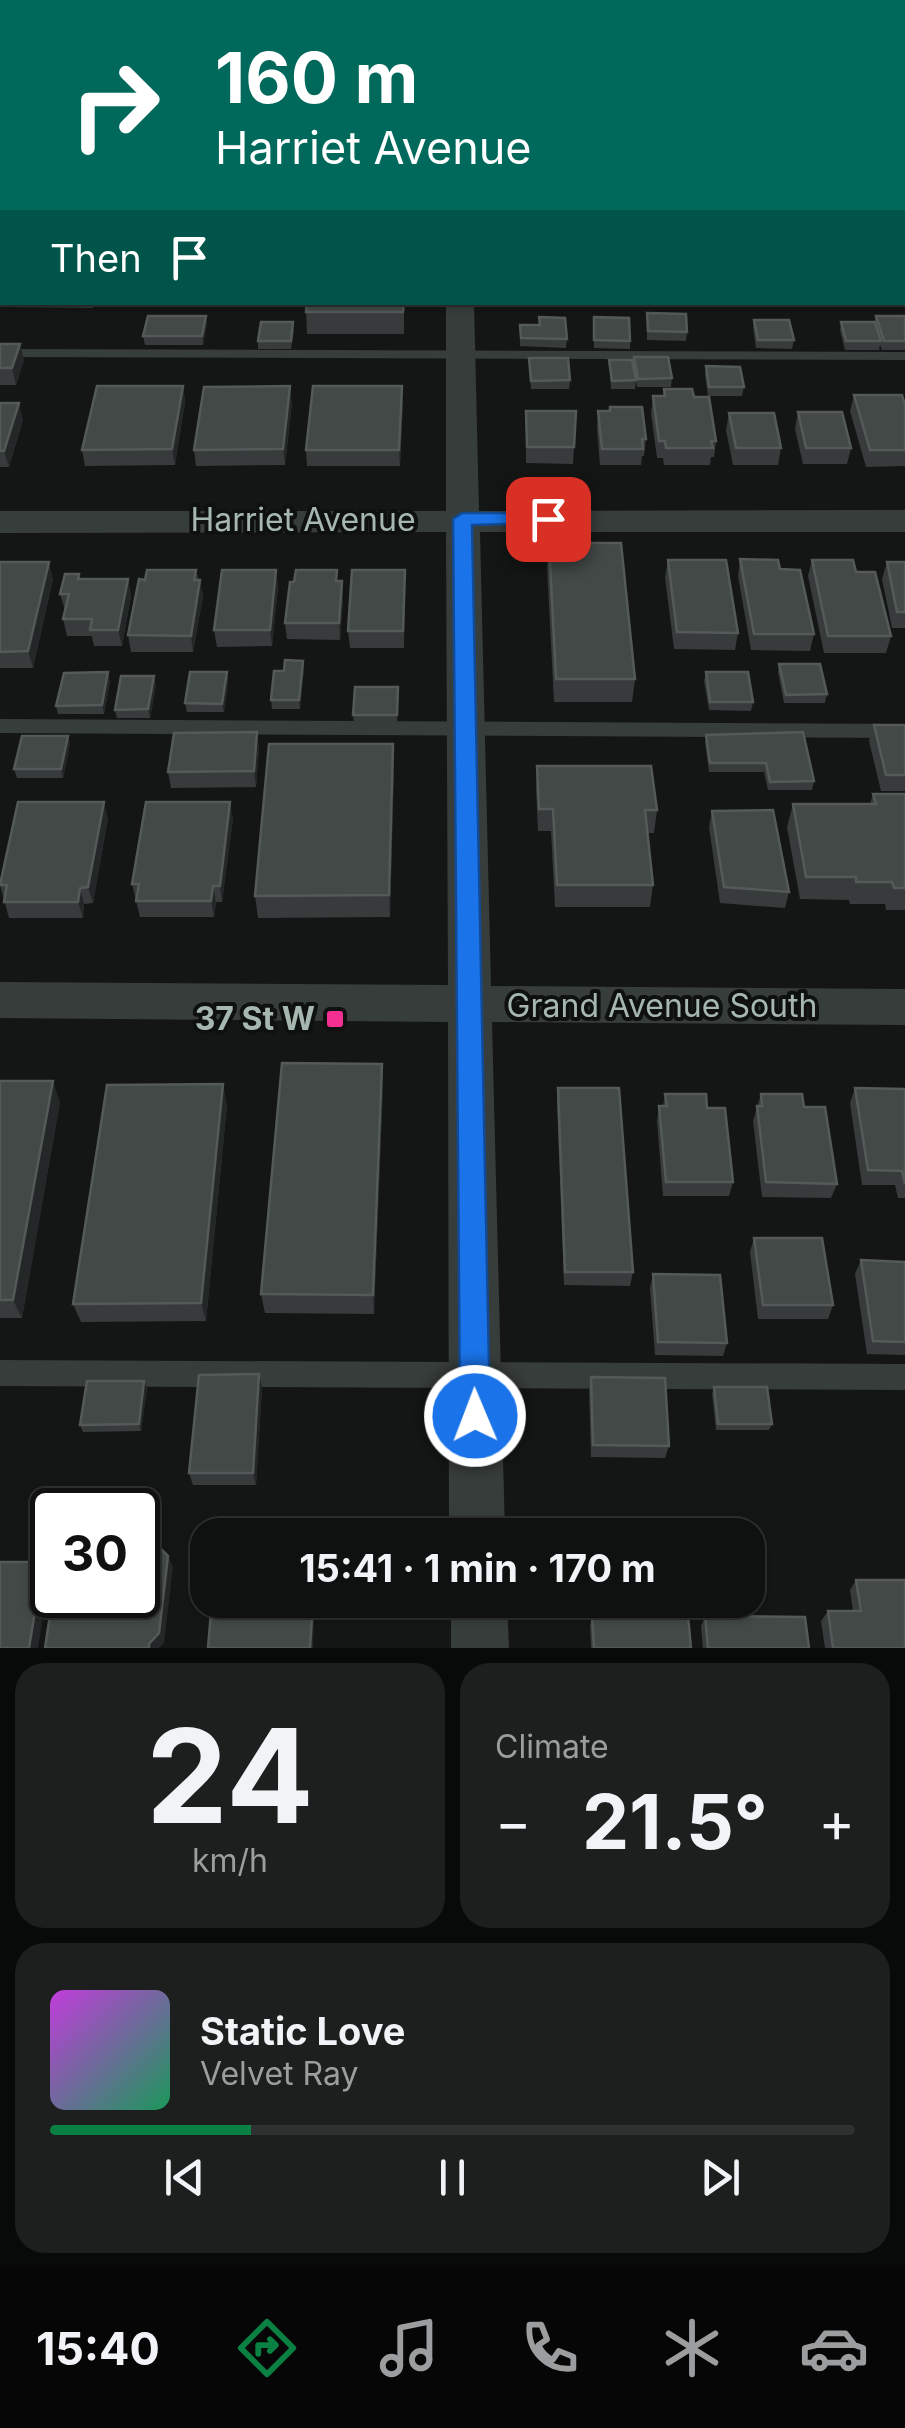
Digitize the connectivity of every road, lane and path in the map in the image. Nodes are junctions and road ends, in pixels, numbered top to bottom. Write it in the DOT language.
graph roads {
  1 [pos="460,305"];
  2 [pos="0,353"];
  3 [pos="460,355"];
  4 [pos="905,356"];
  5 [pos="462,519"];
  6 [pos="905,520"];
  7 [pos="0,522"];
  8 [pos="0,726"];
  9 [pos="466,729"];
  10 [pos="905,731"];
  11 [pos="0,1000"];
  12 [pos="469,1004"];
  13 [pos="905,1007"];
  14 [pos="0,1373"];
  15 [pos="474,1376"];
  16 [pos="905,1377"];
  17 [pos="477,1518"];
  18 [pos="479,1618"];
  19 [pos="480,1648"];
  1 -- 3 [label="street"];
  2 -- 3 [label="lane"];
  3 -- 4 [label="lane"];
  3 -- 5 [label="street"];
  5 -- 6 [label="street, Harriet Avenue"];
  5 -- 7 [label="street, Harriet Avenue"];
  5 -- 9 [label="street"];
  8 -- 9 [label="lane"];
  9 -- 10 [label="lane"];
  9 -- 12 [label="street"];
  11 -- 12 [label="street, Grand Avenue South"];
  12 -- 13 [label="street, Grand Avenue South"];
  12 -- 15 [label="street"];
  14 -- 15 [label="lane"];
  15 -- 16 [label="lane"];
  15 -- 17 [label="street"];
  18 -- 19 [label="street"];
}
